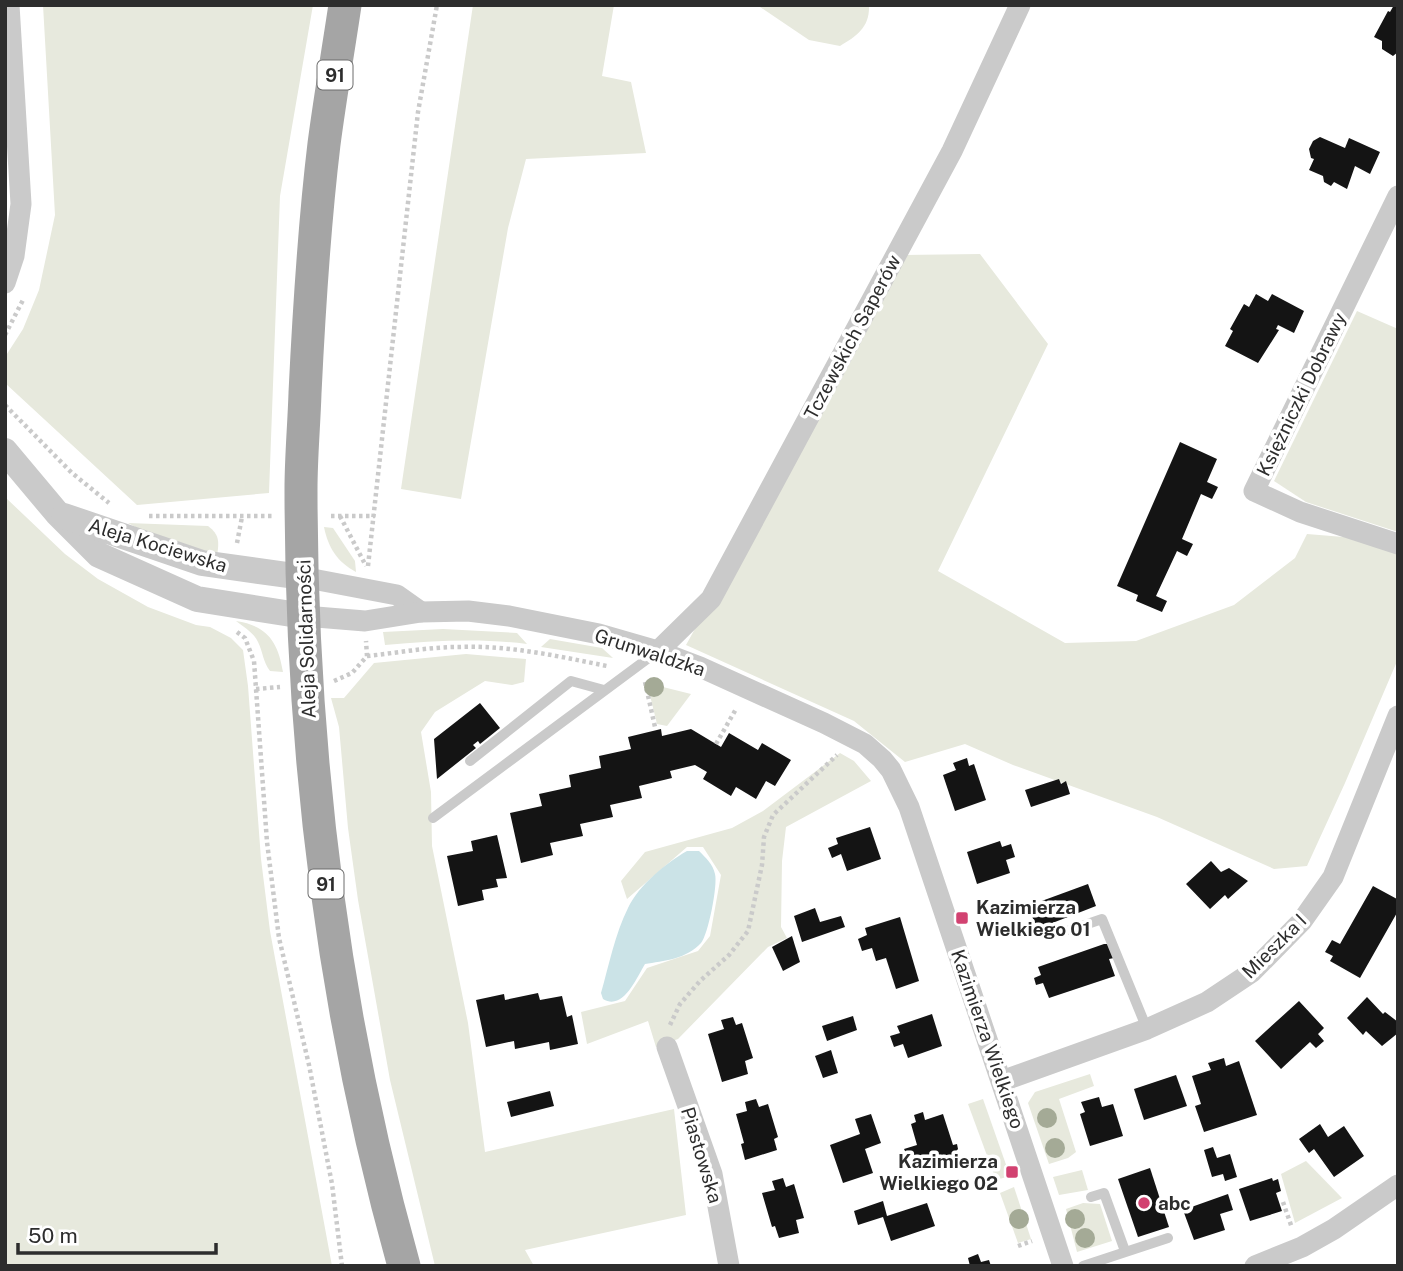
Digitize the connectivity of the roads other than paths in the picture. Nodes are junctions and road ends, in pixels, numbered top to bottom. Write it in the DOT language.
graph roads {
  1 [pos="9,5"];
  2 [pos="345,5"];
  3 [pos="1020,5"];
  4 [pos="8,41"];
  5 [pos="1398,196"];
  6 [pos="5,284"];
  7 [pos="5,451"];
  8 [pos="57,513"];
  9 [pos="1398,544"];
  10 [pos="302,577"];
  11 [pos="421,612"];
  12 [pos="304,616"];
  13 [pos="658,651"];
  14 [pos="604,691"];
  15 [pos="1398,716"];
  16 [pos="865,744"];
  17 [pos="470,761"];
  18 [pos="433,818"];
  19 [pos="1070,930"];
  20 [pos="1147,1029"];
  21 [pos="667,1047"];
  22 [pos="1003,1081"];
  23 [pos="1398,1185"];
  24 [pos="1091,1197"];
  25 [pos="1168,1238"];
  26 [pos="1302,1248"];
  27 [pos="1125,1251"];
  28 [pos="404,1266"];
  29 [pos="729,1266"];
  30 [pos="1063,1266"];
  31 [pos="1083,1266"];
  32 [pos="1255,1266"];
  1 -- 4 [label="street"];
  2 -- 10 [label="main road, Aleja Solidarności / 91"];
  3 -- 13 [label="street, Tczewskich Saperów"];
  4 -- 6 [label="street"];
  5 -- 9 [label="street, Księżniczki Dobrawy"];
  7 -- 8 [label="street, Aleja Kociewska"];
  8 -- 10 [label="street, Aleja Kociewska"];
  8 -- 12 [label="street, Aleja Kociewska"];
  10 -- 11 [label="street"];
  10 -- 12 [label="main road, Aleja Solidarności / 91"];
  11 -- 12 [label="street, Grunwaldzka"];
  11 -- 13 [label="street, Grunwaldzka"];
  12 -- 28 [label="main road, Aleja Solidarności / 91"];
  13 -- 14 [label="lane"];
  13 -- 16 [label="street, Grunwaldzka"];
  14 -- 17 [label="lane"];
  14 -- 18 [label="lane"];
  15 -- 20 [label="street, Mieszka I"];
  16 -- 22 [label="street, Kazimierza Wielkiego"];
  19 -- 20 [label="lane"];
  20 -- 22 [label="street, Mieszka I"];
  21 -- 29 [label="street, Piastowska"];
  22 -- 30 [label="street, Kazimierza Wielkiego"];
  23 -- 26 [label="street"];
  24 -- 27 [label="lane"];
  25 -- 27 [label="lane"];
  26 -- 32 [label="street"];
  27 -- 31 [label="lane"];
}
